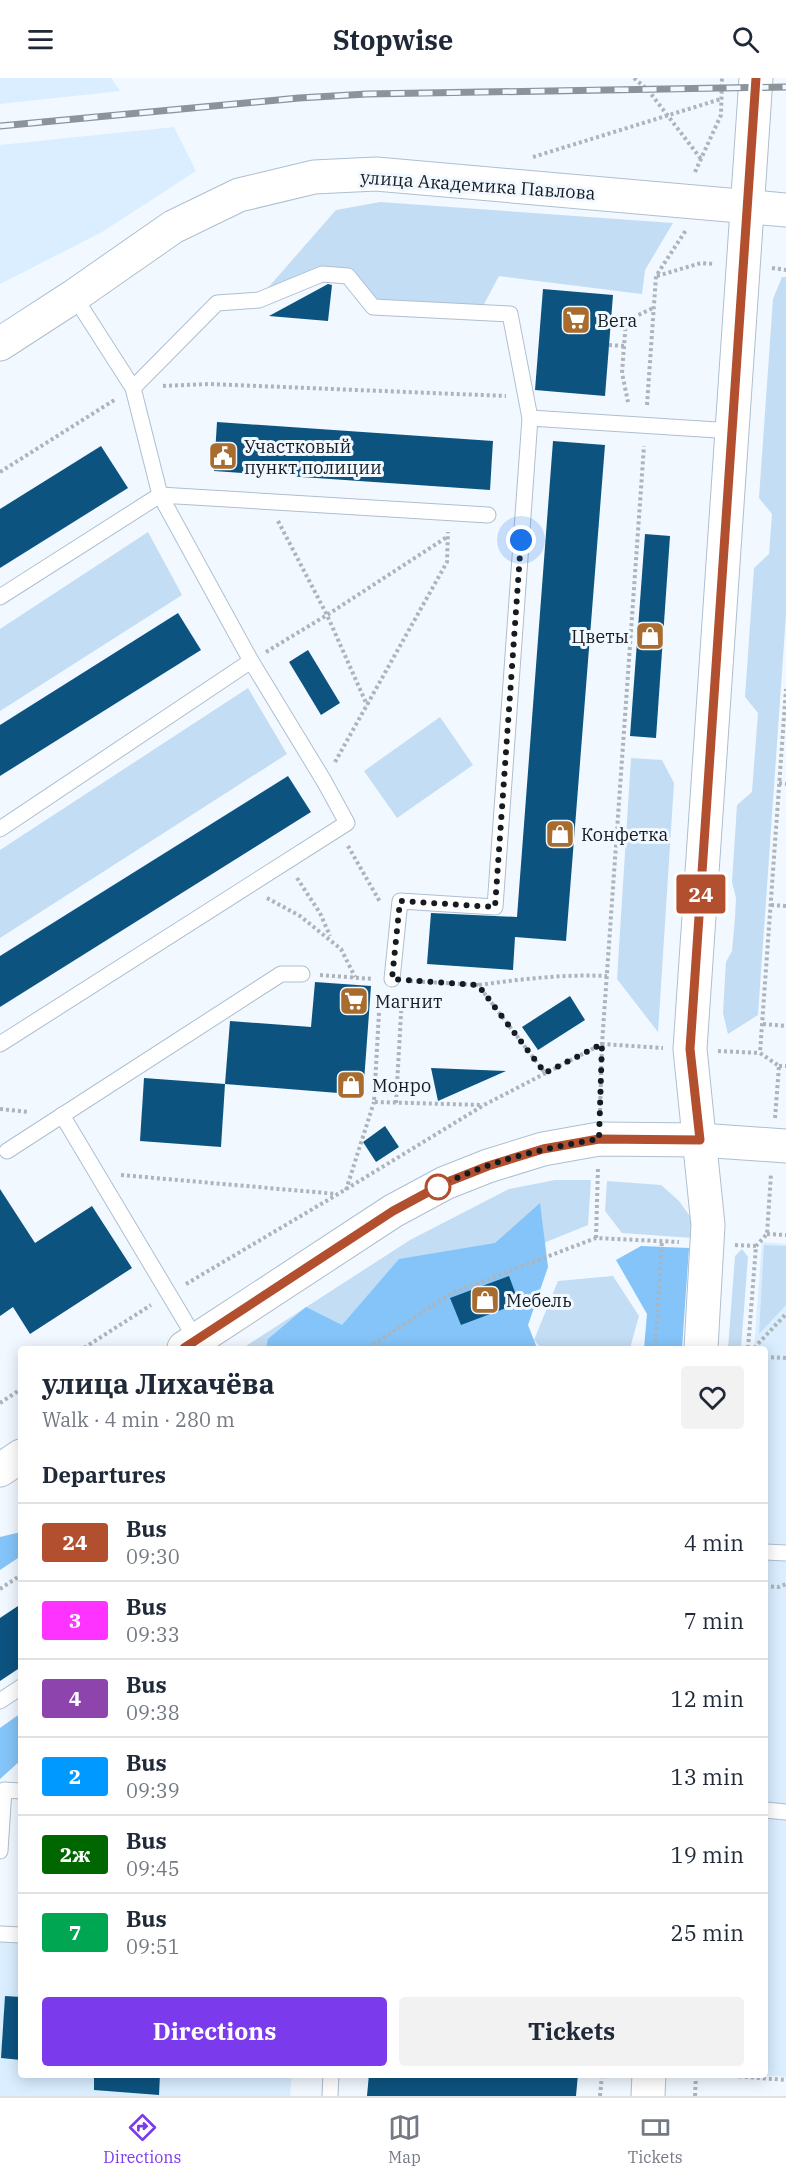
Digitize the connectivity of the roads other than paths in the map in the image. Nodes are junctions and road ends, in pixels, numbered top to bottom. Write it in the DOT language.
graph roads {
  1 [pos="756,78"];
  2 [pos="749,206"];
  3 [pos="786,210"];
  4 [pos="74,296"];
  5 [pos="0,344"];
  6 [pos="134,388"];
  7 [pos="530,418"];
  8 [pos="733,431"];
  9 [pos="160,495"];
  10 [pos="488,515"];
  11 [pos="0,597"];
  12 [pos="251,661"];
  13 [pos="0,829"];
  14 [pos="302,974"];
  15 [pos="392,980"];
  16 [pos="0,1044"];
  17 [pos="62,1115"];
  18 [pos="700,1140"];
  19 [pos="780,1146"];
  20 [pos="7,1151"];
  21 [pos="194,1346"];
  22 [pos="701,1346"];
  23 [pos="18,1458"];
  24 [pos="0,1470"];
  25 [pos="768,1552"];
  26 [pos="786,1553"];
  27 [pos="18,1689"];
  28 [pos="0,1701"];
  29 [pos="18,1791"];
  30 [pos="768,1810"];
  31 [pos="786,1812"];
  32 [pos="0,1851"];
  33 [pos="0,1934"];
  34 [pos="18,1935"];
  35 [pos="331,2078"];
  36 [pos="649,2078"];
  37 [pos="330,2096"];
  38 [pos="648,2096"];
  1 -- 2 [label="main road"];
  2 -- 3 [label="main road, улица Академика Павлова"];
  2 -- 4 [label="main road, улица Академика Павлова"];
  2 -- 8 [label="main road"];
  4 -- 5 [label="main road, улица Академика Павлова"];
  4 -- 6 [label="lane"];
  6 -- 7 [label="lane"];
  6 -- 9 [label="lane"];
  7 -- 8 [label="lane"];
  7 -- 15 [label="lane"];
  8 -- 18 [label="main road"];
  9 -- 10 [label="lane"];
  9 -- 11 [label="lane"];
  9 -- 12 [label="lane"];
  12 -- 13 [label="lane"];
  12 -- 16 [label="lane"];
  14 -- 17 [label="lane"];
  17 -- 20 [label="lane"];
  17 -- 21 [label="lane"];
  18 -- 19 [label="main road"];
  18 -- 21 [label="main road"];
  18 -- 22 [label="main road"];
  23 -- 24 [label="main road"];
  25 -- 26 [label="lane"];
  27 -- 28 [label="lane"];
  29 -- 32 [label="lane"];
  30 -- 31 [label="lane"];
  33 -- 34 [label="lane"];
  35 -- 37 [label="lane"];
  36 -- 38 [label="main road"];
}
